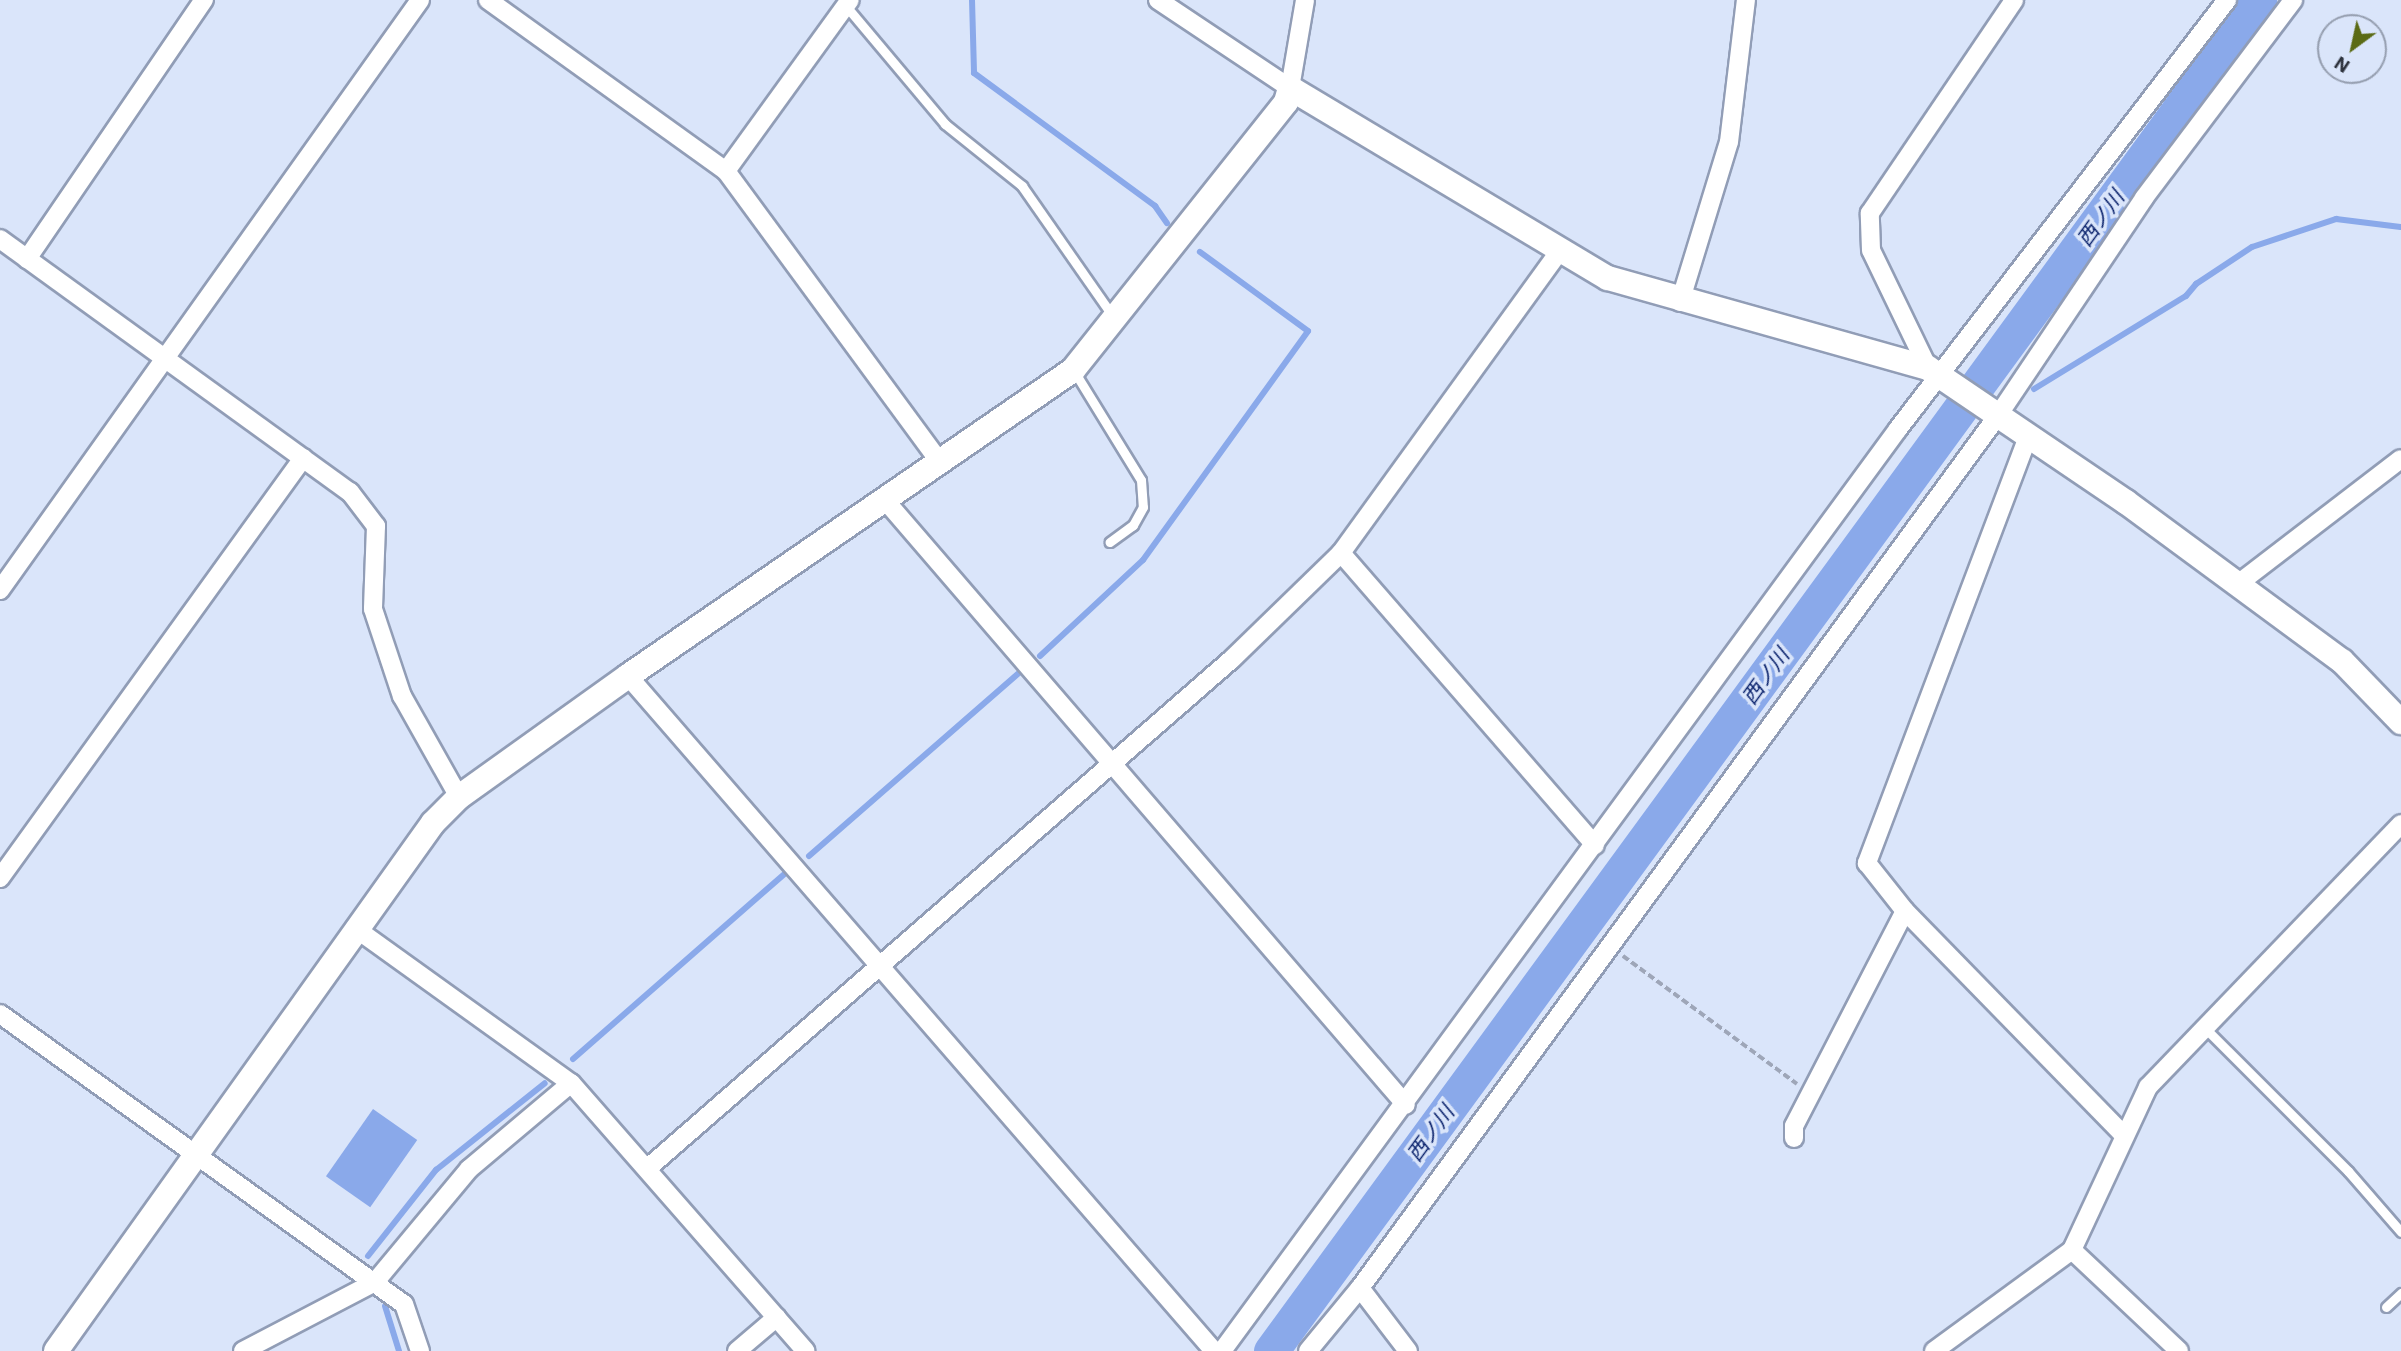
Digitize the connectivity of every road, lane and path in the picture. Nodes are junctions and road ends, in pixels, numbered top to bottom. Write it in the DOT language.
graph roads {
  1 [pos="204,0"];
  2 [pos="420,0"];
  3 [pos="488,0"];
  4 [pos="1158,0"];
  5 [pos="1305,0"];
  6 [pos="1746,0"];
  7 [pos="2014,0"];
  8 [pos="2227,0"];
  9 [pos="2293,0"];
  10 [pos="848,3"];
  11 [pos="1290,88"];
  12 [pos="726,171"];
  13 [pos="0,239"];
  14 [pos="1560,251"];
  15 [pos="27,259"];
  16 [pos="1680,302"];
  17 [pos="1115,320"];
  18 [pos="164,358"];
  19 [pos="1073,370"];
  20 [pos="1940,376"];
  21 [pos="1992,410"];
  22 [pos="2029,434"];
  23 [pos="303,458"];
  24 [pos="2401,458"];
  25 [pos="940,462"];
  26 [pos="885,500"];
  27 [pos="1110,542"];
  28 [pos="1341,553"];
  29 [pos="2238,584"];
  30 [pos="0,590"];
  31 [pos="628,676"];
  32 [pos="2401,722"];
  33 [pos="1112,763"];
  34 [pos="459,797"];
  35 [pos="2401,824"];
  36 [pos="1595,845"];
  37 [pos="0,878"];
  38 [pos="1905,911"];
  39 [pos="355,928"];
  40 [pos="1610,946"];
  41 [pos="878,964"];
  42 [pos="0,1014"];
  43 [pos="2205,1028"];
  44 [pos="571,1083"];
  45 [pos="1810,1094"];
  46 [pos="1406,1105"];
  47 [pos="2122,1133"];
  48 [pos="1794,1138"];
  49 [pos="197,1157"];
  50 [pos="649,1167"];
  51 [pos="2401,1232"];
  52 [pos="2072,1250"];
  53 [pos="375,1282"];
  54 [pos="1360,1288"];
  55 [pos="2401,1293"];
  56 [pos="2386,1307"];
  57 [pos="777,1317"];
  58 [pos="56,1351"];
  59 [pos="243,1351"];
  60 [pos="420,1351"];
  61 [pos="737,1351"];
  62 [pos="806,1351"];
  63 [pos="1214,1351"];
  64 [pos="1222,1351"];
  65 [pos="1308,1351"];
  66 [pos="1408,1351"];
  67 [pos="1934,1351"];
  68 [pos="2179,1351"];
  1 -- 15 [label="street"];
  2 -- 18 [label="street"];
  3 -- 12 [label="street"];
  4 -- 11 [label="street"];
  5 -- 11 [label="street"];
  6 -- 16 [label="street"];
  7 -- 20 [label="street"];
  8 -- 20 [label="street"];
  9 -- 21 [label="street"];
  10 -- 12 [label="street"];
  10 -- 17 [label="lane"];
  11 -- 14 [label="street"];
  11 -- 17 [label="street"];
  12 -- 25 [label="street"];
  13 -- 15 [label="street"];
  14 -- 16 [label="street"];
  14 -- 28 [label="street"];
  15 -- 18 [label="street"];
  16 -- 20 [label="street"];
  17 -- 19 [label="street"];
  18 -- 23 [label="street"];
  18 -- 30 [label="street"];
  19 -- 25 [label="street"];
  19 -- 27 [label="lane"];
  20 -- 21 [label="street"];
  20 -- 36 [label="street"];
  21 -- 22 [label="street"];
  21 -- 40 [label="street"];
  22 -- 29 [label="street"];
  22 -- 38 [label="street"];
  23 -- 34 [label="street"];
  23 -- 37 [label="street"];
  24 -- 29 [label="street"];
  25 -- 26 [label="street"];
  26 -- 31 [label="street"];
  26 -- 33 [label="street"];
  28 -- 33 [label="street"];
  28 -- 36 [label="street"];
  29 -- 32 [label="street"];
  31 -- 34 [label="street"];
  31 -- 41 [label="street"];
  33 -- 41 [label="street"];
  33 -- 46 [label="street"];
  34 -- 39 [label="street"];
  35 -- 43 [label="street"];
  36 -- 46 [label="street"];
  38 -- 45 [label="street"];
  38 -- 47 [label="street"];
  39 -- 44 [label="street"];
  39 -- 49 [label="street"];
  40 -- 45 [label="path"];
  40 -- 54 [label="street"];
  41 -- 50 [label="street"];
  41 -- 63 [label="street"];
  42 -- 49 [label="street"];
  43 -- 47 [label="street"];
  43 -- 51 [label="lane"];
  44 -- 50 [label="street"];
  44 -- 53 [label="street"];
  45 -- 48 [label="street"];
  46 -- 64 [label="street"];
  47 -- 52 [label="street"];
  49 -- 53 [label="street"];
  49 -- 58 [label="street"];
  50 -- 57 [label="street"];
  52 -- 67 [label="street"];
  52 -- 68 [label="street"];
  53 -- 59 [label="street"];
  53 -- 60 [label="street"];
  54 -- 65 [label="street"];
  54 -- 66 [label="street"];
  55 -- 56 [label="lane"];
  57 -- 61 [label="street"];
  57 -- 62 [label="street"];
}
